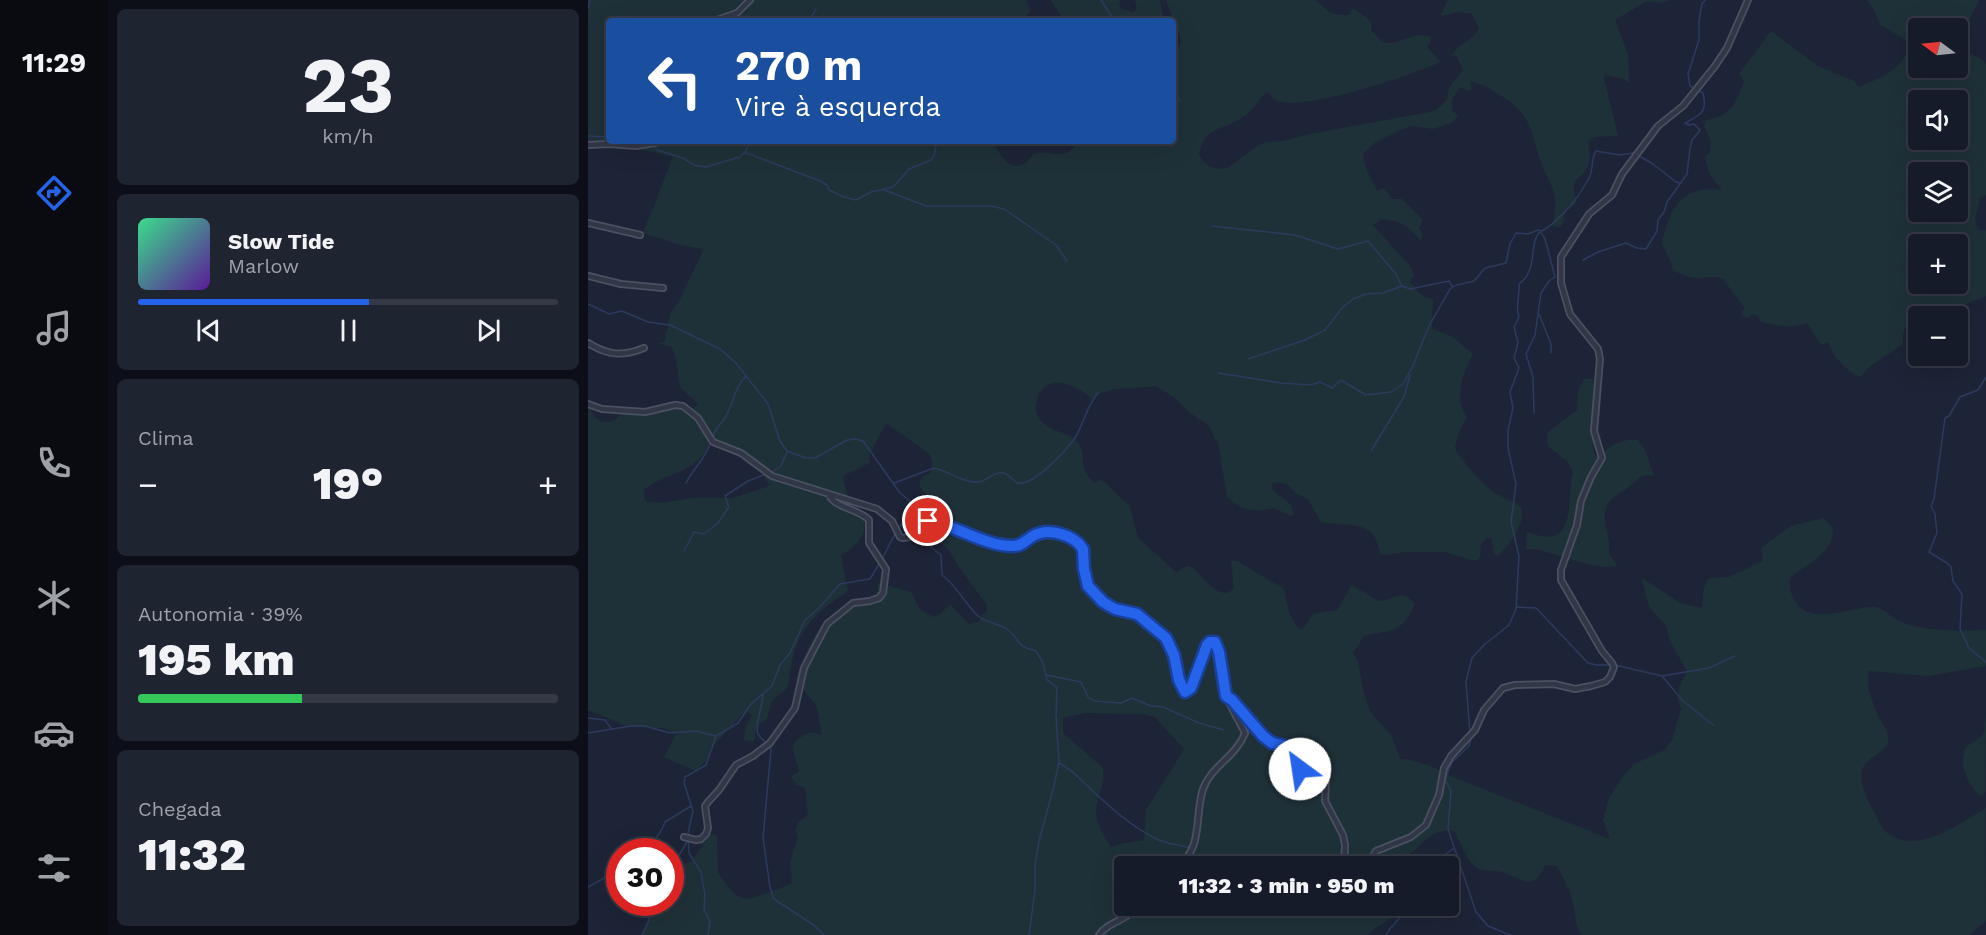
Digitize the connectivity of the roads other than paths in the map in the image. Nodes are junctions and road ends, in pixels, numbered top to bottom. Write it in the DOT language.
graph roads {
  1 [pos="750,0"];
  2 [pos="1748,0"];
  3 [pos="723,18"];
  4 [pos="609,144"];
  5 [pos="609,144"];
  6 [pos="648,144"];
  7 [pos="588,145"];
  8 [pos="588,223"];
  9 [pos="640,235"];
  10 [pos="588,276"];
  11 [pos="663,288"];
  12 [pos="588,343"];
  13 [pos="644,348"];
  14 [pos="588,404"];
  15 [pos="829,495"];
  16 [pos="1226,696"];
  17 [pos="684,837"];
  18 [pos="1188,856"];
  19 [pos="1344,856"];
  20 [pos="1373,856"];
  21 [pos="1129,916"];
  22 [pos="1099,935"];
  1 -- 3 [label="street"];
  2 -- 20 [label="street"];
  4 -- 6 [label="street"];
  5 -- 7 [label="street"];
  8 -- 9 [label="street"];
  10 -- 11 [label="street"];
  12 -- 13 [label="street"];
  14 -- 15 [label="street"];
  15 -- 16 [label="street"];
  15 -- 17 [label="street"];
  16 -- 18 [label="street"];
  16 -- 19 [label="street"];
  21 -- 22 [label="street"];
}
